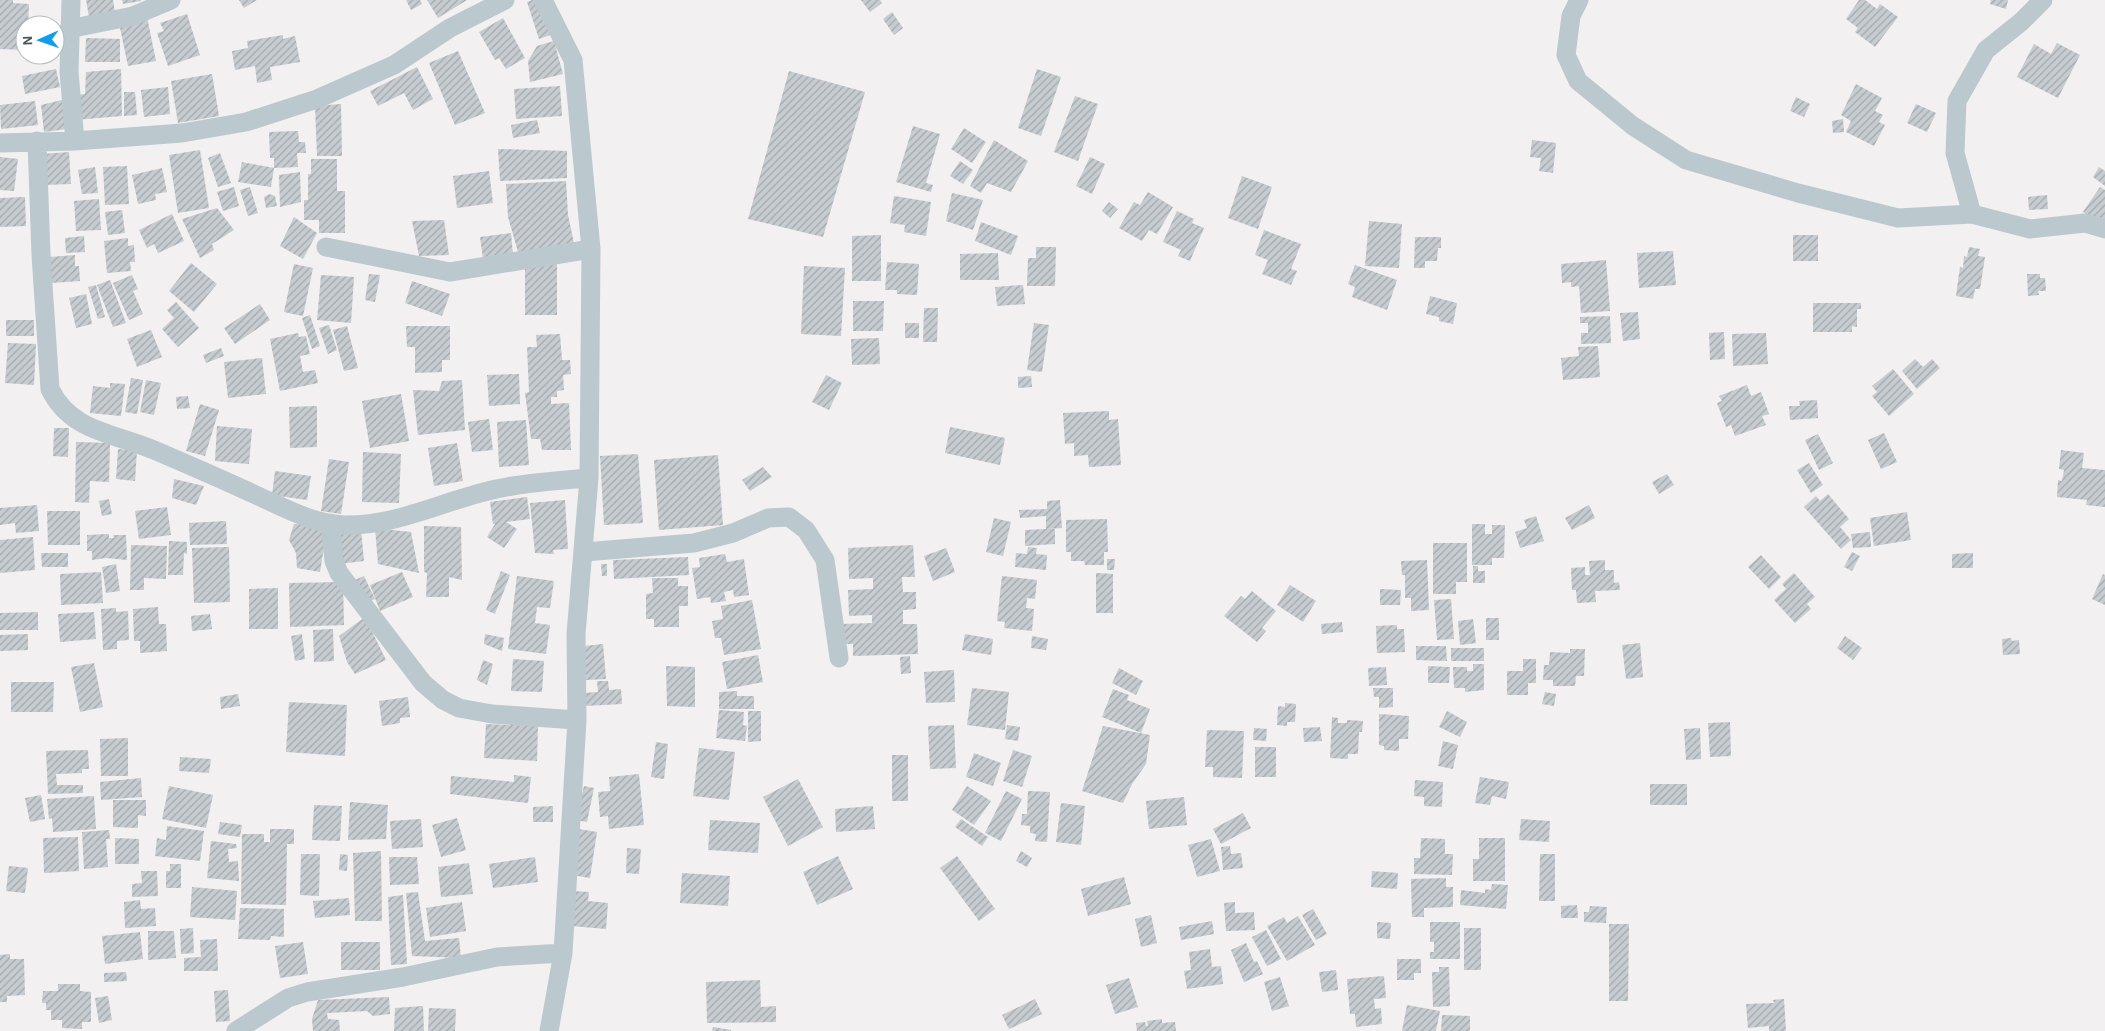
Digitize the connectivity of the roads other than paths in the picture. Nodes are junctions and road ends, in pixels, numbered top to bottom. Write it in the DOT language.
graph roads {
  1 [pos="71,0"];
  2 [pos="171,0"];
  3 [pos="505,0"];
  4 [pos="543,0"];
  5 [pos="1579,0"];
  6 [pos="2043,0"];
  7 [pos="69,30"];
  8 [pos="37,141"];
  9 [pos="75,141"];
  10 [pos="0,142"];
  11 [pos="1972,214"];
  12 [pos="2105,229"];
  13 [pos="326,247"];
  14 [pos="591,249"];
  15 [pos="589,478"];
  16 [pos="330,523"];
  17 [pos="584,552"];
  18 [pos="839,658"];
  19 [pos="577,720"];
  20 [pos="563,953"];
  21 [pos="236,1031"];
  22 [pos="549,1031"];
  1 -- 7 [label="street"];
  2 -- 7 [label="street"];
  3 -- 9 [label="street"];
  4 -- 14 [label="street"];
  5 -- 11 [label="street"];
  6 -- 11 [label="street"];
  7 -- 9 [label="street"];
  8 -- 9 [label="street"];
  8 -- 10 [label="street"];
  8 -- 16 [label="street"];
  11 -- 12 [label="street"];
  13 -- 14 [label="street"];
  14 -- 15 [label="street"];
  15 -- 16 [label="street"];
  15 -- 17 [label="street"];
  16 -- 19 [label="street"];
  17 -- 18 [label="street"];
  17 -- 19 [label="street"];
  19 -- 20 [label="street"];
  20 -- 21 [label="street"];
  20 -- 22 [label="street"];
}
